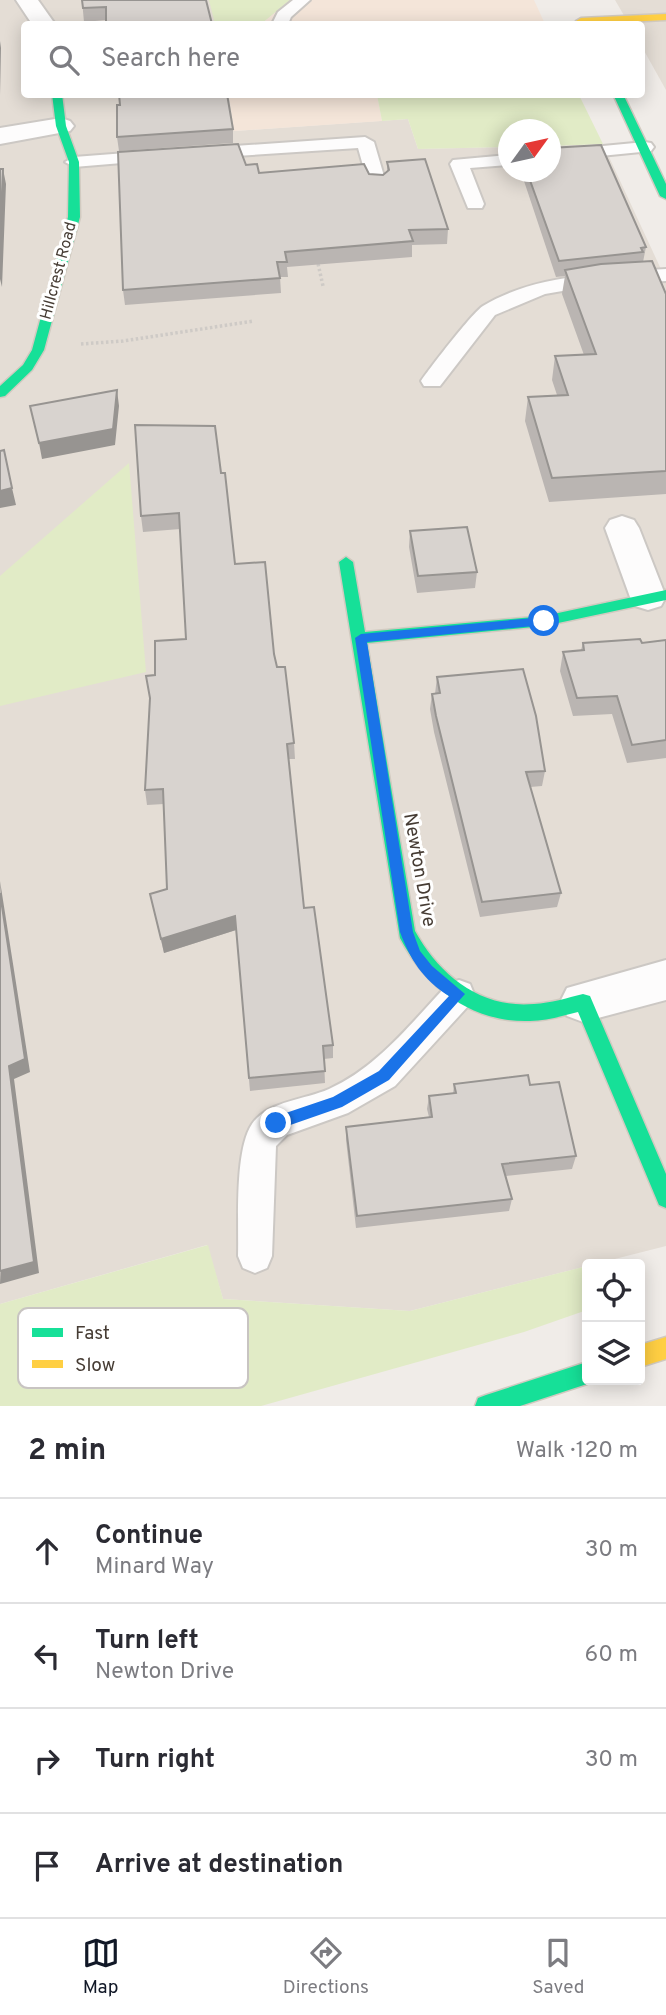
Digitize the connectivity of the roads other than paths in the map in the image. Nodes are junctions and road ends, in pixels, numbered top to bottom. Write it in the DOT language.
graph roads {
  1 [pos="27,0"];
  2 [pos="302,0"];
  3 [pos="666,17"];
  4 [pos="580,18"];
  5 [pos="41,21"];
  6 [pos="281,21"];
  7 [pos="58,98"];
  8 [pos="620,98"];
  9 [pos="61,126"];
  10 [pos="0,136"];
  11 [pos="645,147"];
  12 [pos="561,155"];
  13 [pos="498,161"];
  14 [pos="74,162"];
  15 [pos="377,183"];
  16 [pos="666,196"];
  17 [pos="475,204"];
  18 [pos="666,275"];
  19 [pos="432,381"];
  20 [pos="0,393"];
  21 [pos="622,528"];
  22 [pos="346,562"];
  23 [pos="657,596"];
  24 [pos="361,638"];
  25 [pos="666,980"];
  26 [pos="459,994"];
  27 [pos="583,1002"];
  28 [pos="666,1198"];
  29 [pos="255,1256"];
  30 [pos="666,1348"];
  31 [pos="645,1354"];
  32 [pos="582,1375"];
  33 [pos="486,1406"];
  1 -- 5 [label="street"];
  2 -- 6 [label="lane"];
  3 -- 4 [label="street"];
  7 -- 9 [label="street, Hillcrest Road"];
  8 -- 11 [label="street"];
  9 -- 10 [label="street"];
  9 -- 14 [label="street, Hillcrest Road"];
  11 -- 12 [label="lane"];
  11 -- 16 [label="street"];
  13 -- 17 [label="lane"];
  14 -- 15 [label="lane"];
  14 -- 20 [label="street, Hillcrest Road"];
  18 -- 19 [label="lane"];
  21 -- 23 [label="street"];
  22 -- 24 [label="street, Newton Drive"];
  23 -- 24 [label="street"];
  24 -- 26 [label="street, Newton Drive"];
  25 -- 27 [label="street"];
  26 -- 27 [label="street, Newton Drive"];
  26 -- 29 [label="lane"];
  27 -- 28 [label="street"];
  30 -- 31 [label="street"];
  32 -- 33 [label="street"];
}
